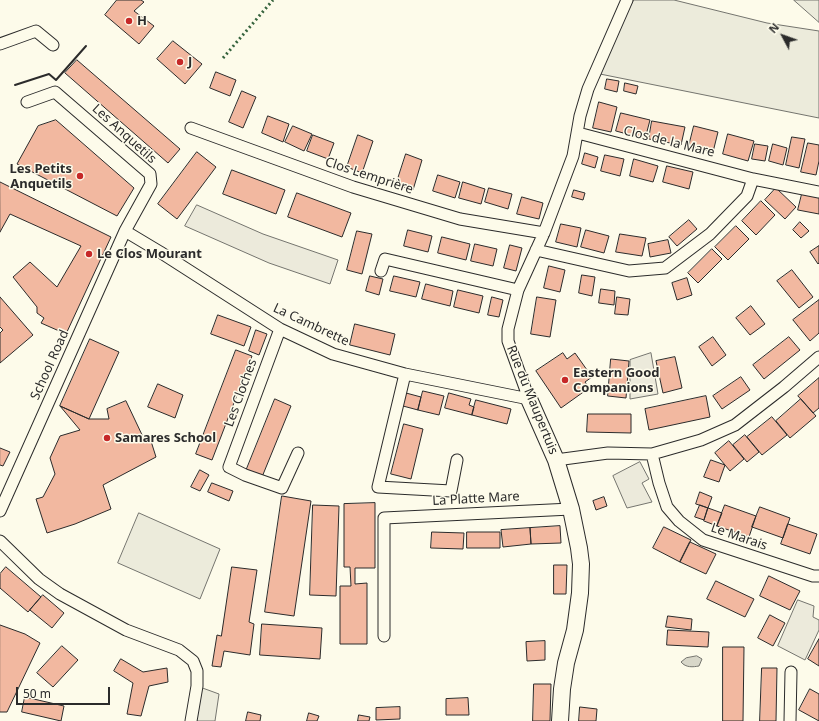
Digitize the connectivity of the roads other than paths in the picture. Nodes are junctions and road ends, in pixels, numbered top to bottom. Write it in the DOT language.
graph roads {
  1 [pos="627,0"];
  2 [pos="0,44"];
  3 [pos="53,45"];
  4 [pos="27,102"];
  5 [pos="191,128"];
  6 [pos="578,134"];
  7 [pos="753,179"];
  8 [pos="819,192"];
  9 [pos="125,231"];
  10 [pos="544,232"];
  11 [pos="536,250"];
  12 [pos="381,271"];
  13 [pos="518,290"];
  14 [pos="280,329"];
  15 [pos="819,357"];
  16 [pos="405,374"];
  17 [pos="529,399"];
  18 [pos="298,453"];
  19 [pos="652,454"];
  20 [pos="456,460"];
  21 [pos="556,460"];
  22 [pos="571,509"];
  23 [pos="0,511"];
  24 [pos="0,541"];
  25 [pos="819,576"];
  26 [pos="384,636"];
  27 [pos="792,672"];
  28 [pos="191,721"];
  29 [pos="560,721"];
  30 [pos="790,721"];
  1 -- 6 [label="street, Rue du Maupertuis"];
  2 -- 3 [label="street"];
  4 -- 9 [label="street, Les Anquetils"];
  5 -- 10 [label="street, Clos Lemprière"];
  6 -- 7 [label="street, Clos de la Mare"];
  6 -- 10 [label="street, Rue du Maupertuis"];
  7 -- 8 [label="street, Clos de la Mare"];
  7 -- 11 [label="street"];
  9 -- 14 [label="street, La Cambrette"];
  9 -- 23 [label="street, School Road"];
  10 -- 11 [label="street, Rue du Maupertuis"];
  11 -- 13 [label="street, Rue du Maupertuis"];
  12 -- 13 [label="street"];
  13 -- 17 [label="street, Rue du Maupertuis"];
  14 -- 16 [label="street, La Cambrette"];
  14 -- 18 [label="street, Les Cloches"];
  15 -- 19 [label="street"];
  16 -- 17 [label="street, La Cambrette"];
  16 -- 20 [label="street"];
  17 -- 21 [label="street, Rue du Maupertuis"];
  19 -- 21 [label="street"];
  19 -- 25 [label="street, Le Marais"];
  21 -- 22 [label="street, Rue du Maupertuis"];
  22 -- 26 [label="street, La Platte Mare"];
  22 -- 29 [label="street, Rue du Maupertuis"];
  24 -- 28 [label="street"];
  27 -- 30 [label="street"];
}
